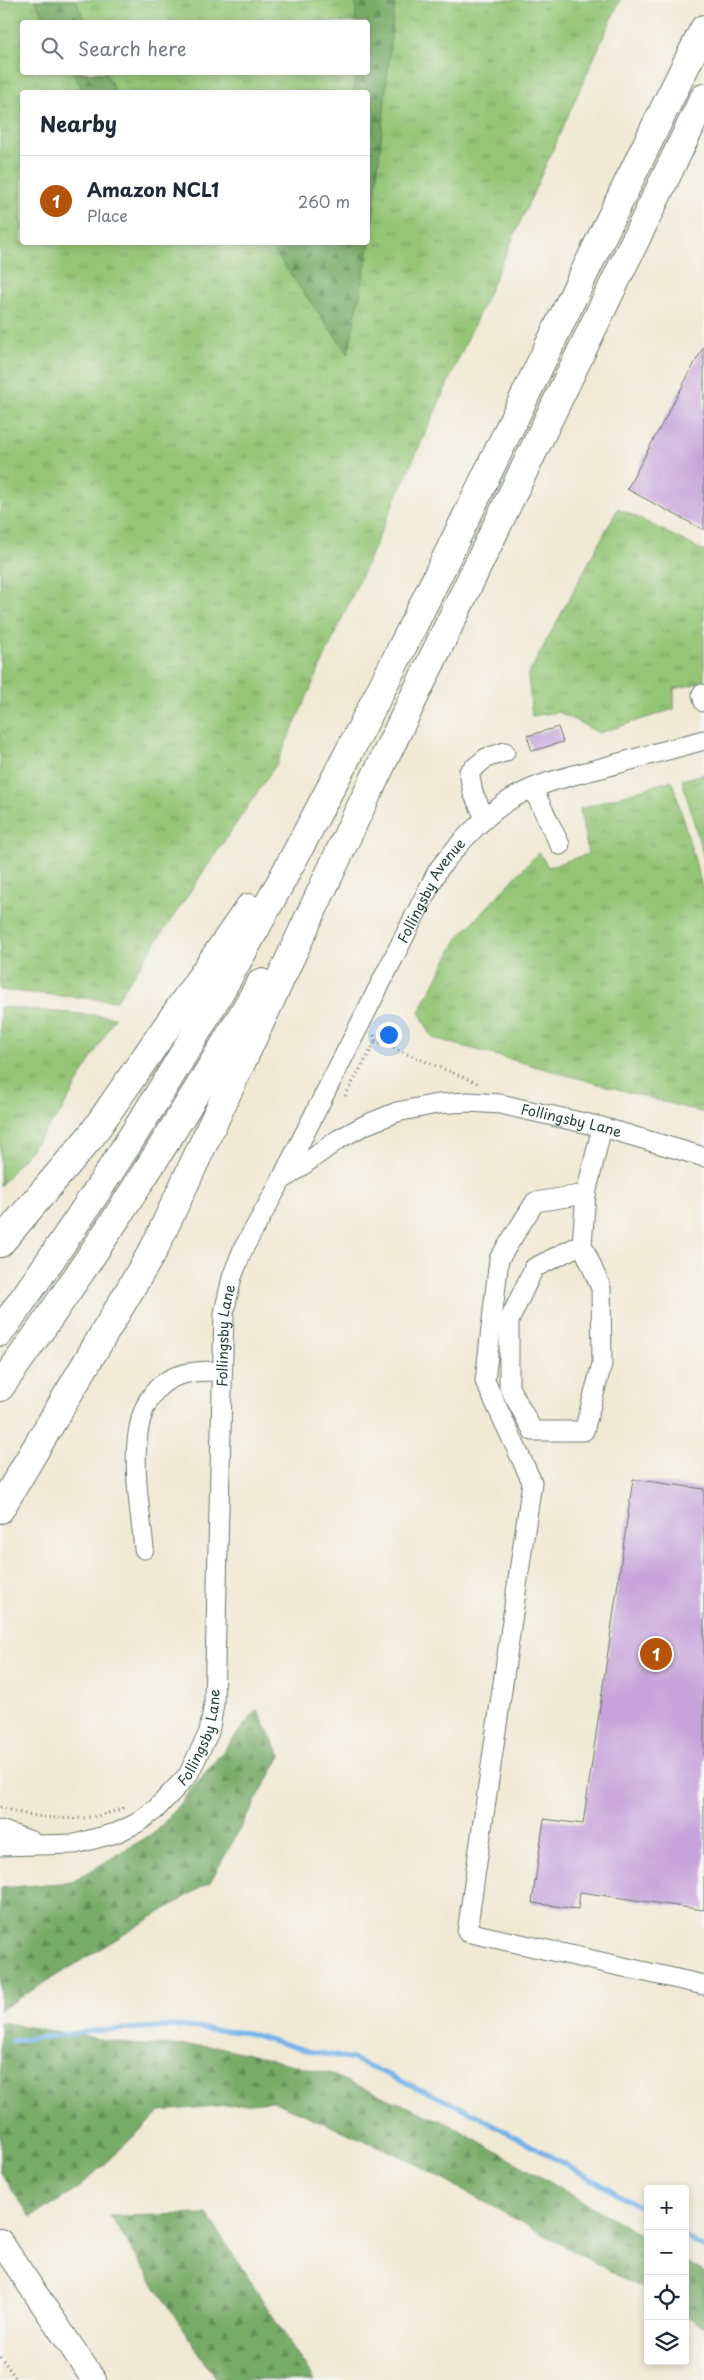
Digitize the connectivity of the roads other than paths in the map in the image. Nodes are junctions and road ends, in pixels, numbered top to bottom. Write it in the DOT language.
graph roads {
  1 [pos="704,29"];
  2 [pos="704,98"];
  3 [pos="704,740"];
  4 [pos="504,752"];
  5 [pos="533,789"];
  6 [pos="328,793"];
  7 [pos="357,815"];
  8 [pos="485,818"];
  9 [pos="560,845"];
  10 [pos="602,1127"];
  11 [pos="704,1157"];
  12 [pos="281,1181"];
  13 [pos="586,1194"];
  14 [pos="0,1244"];
  15 [pos="582,1244"];
  16 [pos="0,1332"];
  17 [pos="221,1371"];
  18 [pos="0,1387"];
  19 [pos="0,1509"];
  20 [pos="144,1548"];
  21 [pos="0,1830"];
  22 [pos="40,1843"];
  23 [pos="0,1846"];
  24 [pos="704,1985"];
  25 [pos="0,2240"];
  26 [pos="94,2380"];
  1 -- 6 [label="highway"];
  2 -- 7 [label="highway"];
  3 -- 5 [label="street, Follingsby Avenue"];
  4 -- 8 [label="street"];
  5 -- 8 [label="street, Follingsby Avenue"];
  5 -- 9 [label="street"];
  6 -- 14 [label="highway"];
  6 -- 16 [label="highway"];
  7 -- 18 [label="highway"];
  7 -- 19 [label="highway"];
  8 -- 12 [label="street, Follingsby Avenue"];
  10 -- 11 [label="street, Follingsby Lane"];
  10 -- 12 [label="street, Follingsby Lane"];
  10 -- 13 [label="street"];
  12 -- 17 [label="street, Follingsby Lane"];
  13 -- 15 [label="street"];
  13 -- 24 [label="street"];
  15 -- 15 [label="street"];
  17 -- 20 [label="street"];
  17 -- 22 [label="street, Follingsby Lane"];
  21 -- 22 [label="street, Follingsby Lane"];
  22 -- 23 [label="street, Follingsby Lane"];
  25 -- 26 [label="main road"];
}
